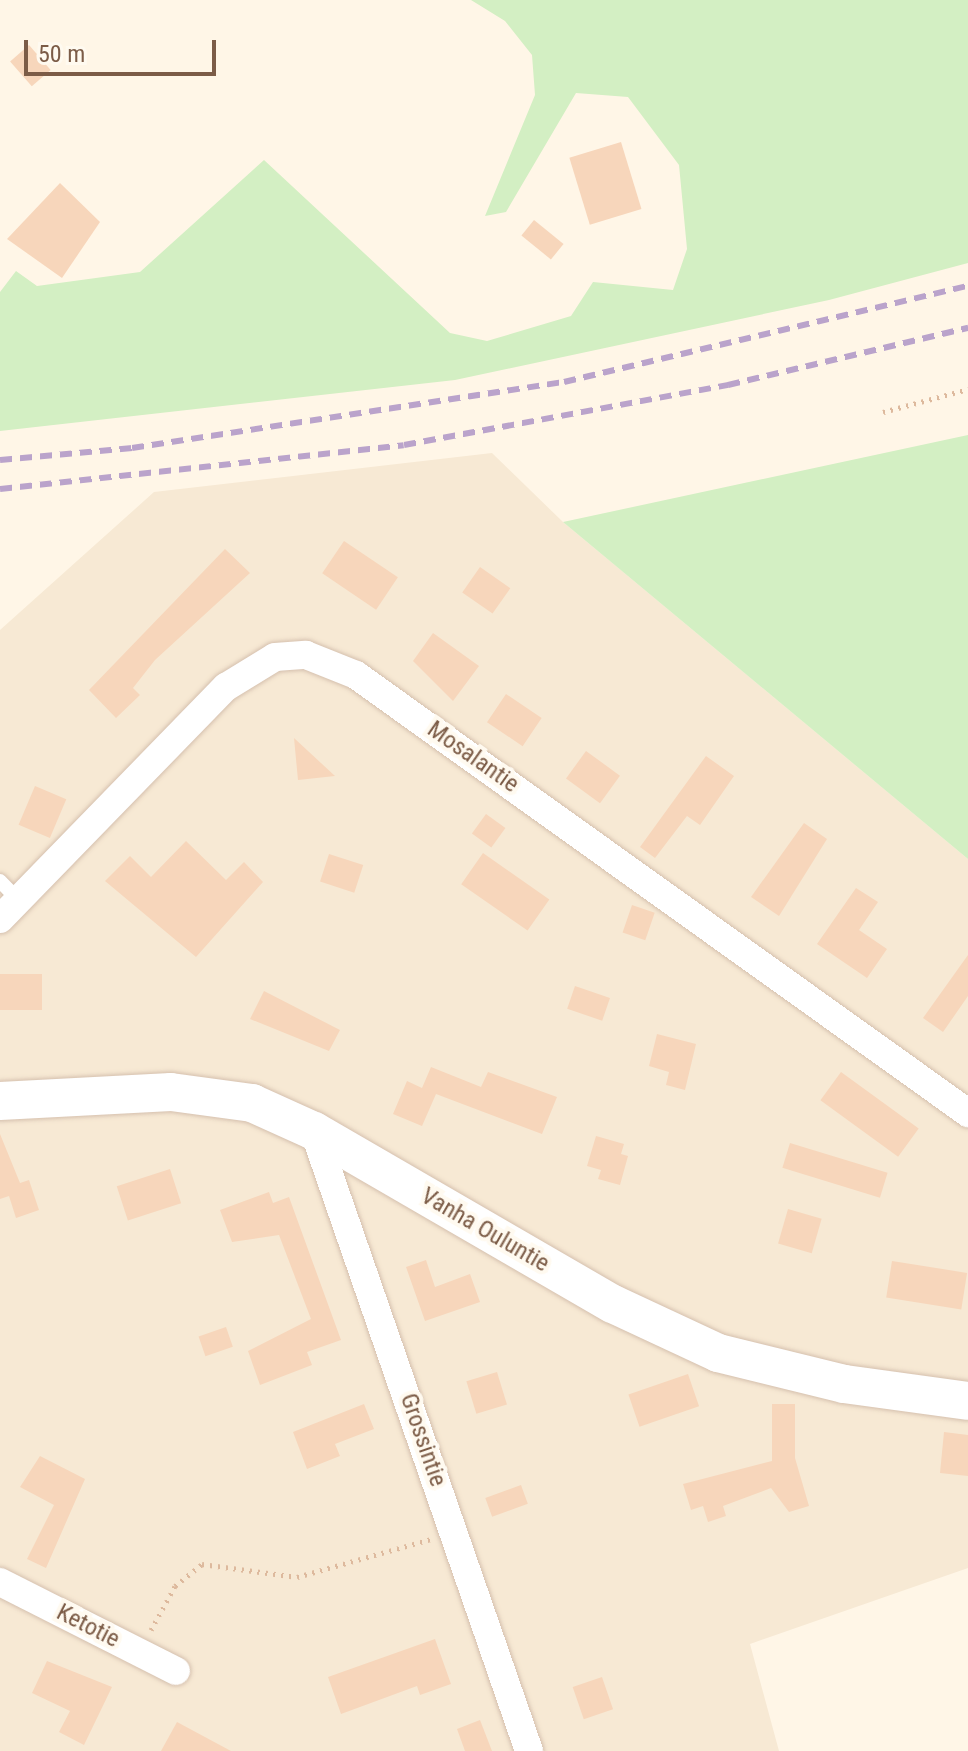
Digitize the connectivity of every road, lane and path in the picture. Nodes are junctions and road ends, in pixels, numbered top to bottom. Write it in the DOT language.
graph roads {
  1 [pos="968,389"];
  2 [pos="883,412"];
  3 [pos="0,881"];
  4 [pos="10,911"];
  5 [pos="0,1101"];
  6 [pos="968,1113"];
  7 [pos="314,1131"];
  8 [pos="968,1401"];
  9 [pos="456,1534"];
  10 [pos="0,1582"];
  11 [pos="139,1652"];
  12 [pos="176,1671"];
  13 [pos="529,1751"];
  1 -- 2 [label="path"];
  3 -- 4 [label="lane"];
  4 -- 6 [label="street, Mosalantie"];
  5 -- 7 [label="street, Vanha Ouluntie"];
  7 -- 8 [label="street, Vanha Ouluntie"];
  7 -- 9 [label="street, Grossintie"];
  9 -- 11 [label="path"];
  9 -- 13 [label="street, Grossintie"];
  10 -- 11 [label="street, Ketotie"];
  11 -- 12 [label="street, Ketotie"];
}
